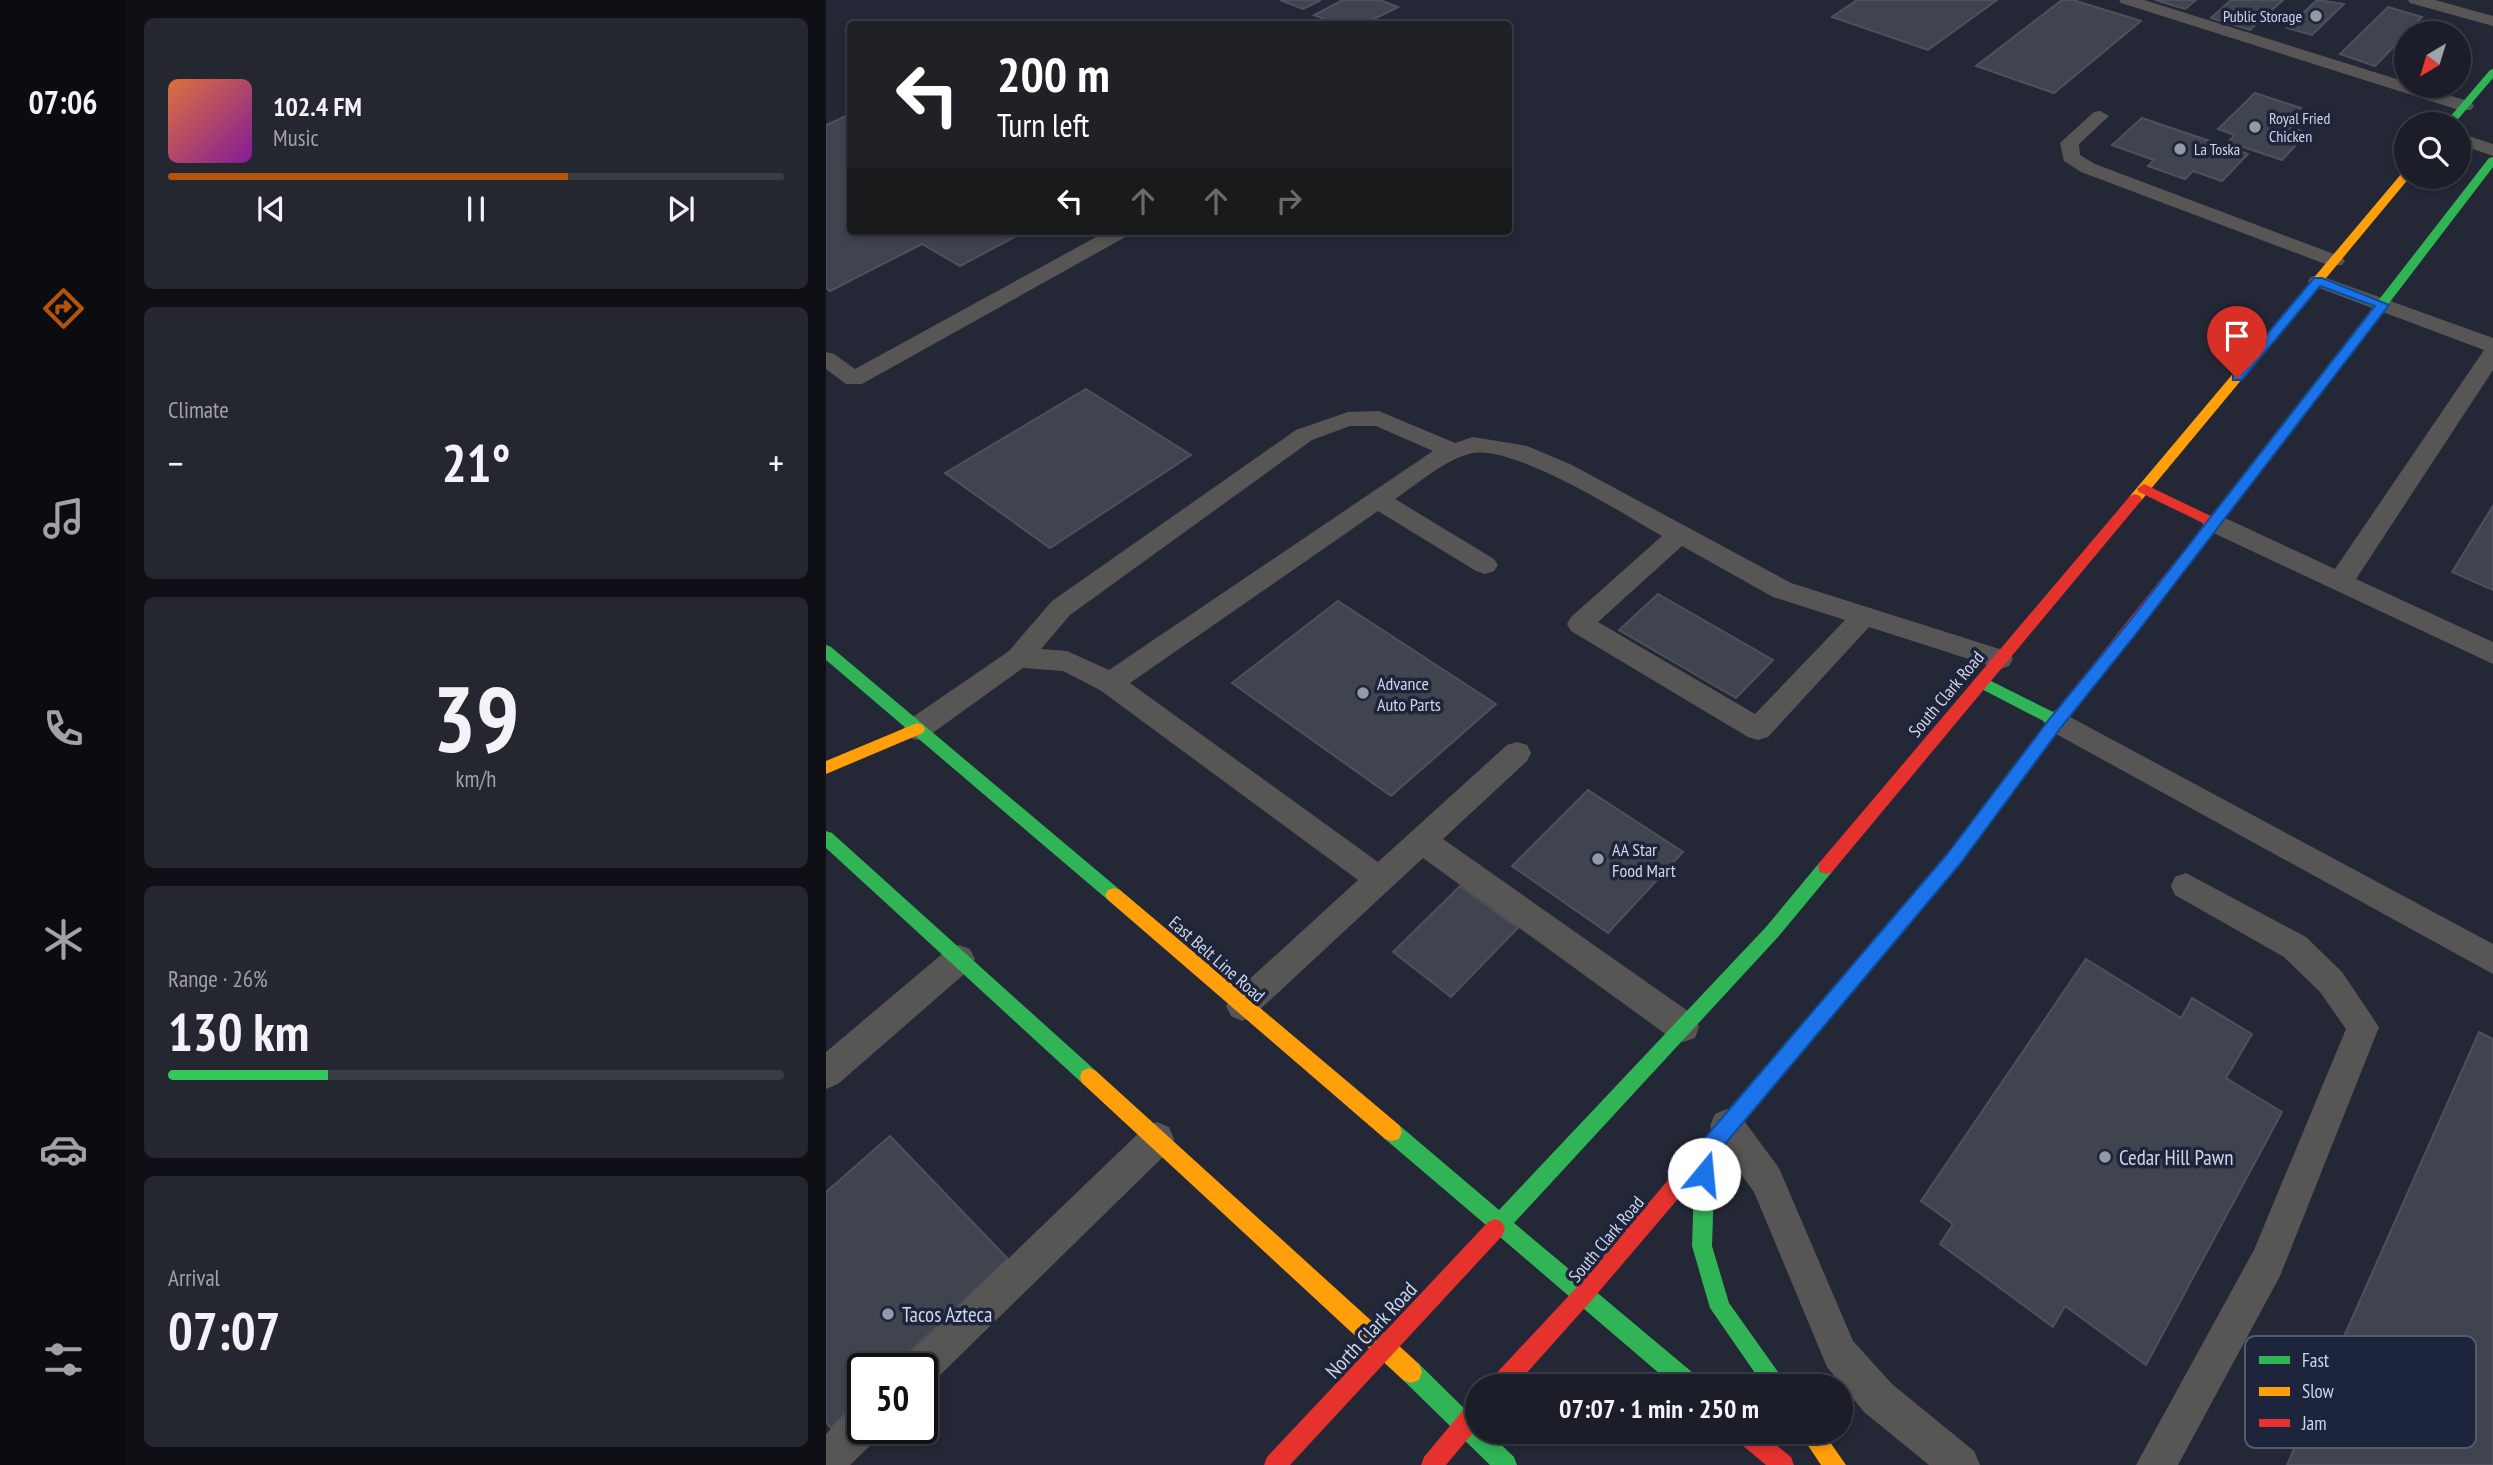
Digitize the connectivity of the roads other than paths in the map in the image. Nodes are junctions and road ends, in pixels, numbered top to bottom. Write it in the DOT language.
graph roads {
  1 [pos="2127,0"];
  2 [pos="2416,0"];
  3 [pos="2437,3"];
  4 [pos="2493,21"];
  5 [pos="2493,72"];
  6 [pos="2465,106"];
  7 [pos="2460,112"];
  8 [pos="2100,116"];
  9 [pos="2471,142"];
  10 [pos="2493,150"];
  11 [pos="2493,160"];
  12 [pos="2395,189"];
  13 [pos="1115,235"];
  14 [pos="2335,261"];
  15 [pos="2318,281"];
  16 [pos="2383,305"];
  17 [pos="2493,346"];
  18 [pos="2493,353"];
  19 [pos="826,359"];
  20 [pos="1455,452"];
  21 [pos="2144,489"];
  22 [pos="1378,500"];
  23 [pos="2214,523"];
  24 [pos="1679,534"];
  25 [pos="1485,565"];
  26 [pos="2340,582"];
  27 [pos="1864,616"];
  28 [pos="826,651"];
  29 [pos="2493,654"];
  30 [pos="1018,658"];
  31 [pos="2000,660"];
  32 [pos="1981,682"];
  33 [pos="1110,683"];
  34 [pos="2057,721"];
  35 [pos="917,729"];
  36 [pos="1517,752"];
  37 [pos="826,768"];
  38 [pos="826,838"];
  39 [pos="1421,840"];
  40 [pos="1379,879"];
  41 [pos="2186,886"];
  42 [pos="959,959"];
  43 [pos="2493,960"];
  44 [pos="1242,1006"];
  45 [pos="1683,1027"];
  46 [pos="826,1073"];
  47 [pos="1157,1139"];
  48 [pos="1716,1139"];
  49 [pos="1499,1224"];
  50 [pos="1584,1294"];
  51 [pos="1385,1347"];
  52 [pos="936,1353"];
  53 [pos="1511,1374"];
  54 [pos="1677,1374"];
  55 [pos="1768,1374"];
  56 [pos="1464,1426"];
  57 [pos="847,1441"];
  58 [pos="1758,1444"];
  59 [pos="1819,1444"];
  60 [pos="826,1461"];
  61 [pos="1275,1465"];
  62 [pos="1432,1465"];
  63 [pos="1506,1465"];
  64 [pos="1783,1465"];
  65 [pos="1835,1465"];
  66 [pos="1960,1465"];
  67 [pos="2156,1465"];
  1 -- 6 [label="lane"];
  2 -- 3 [label="lane"];
  3 -- 4 [label="lane"];
  5 -- 6 [label="main road"];
  6 -- 7 [label="main road"];
  8 -- 14 [label="lane"];
  9 -- 10 [label="lane"];
  11 -- 16 [label="main road, South Clark Road"];
  12 -- 14 [label="main road, South Clark Road"];
  13 -- 19 [label="lane"];
  14 -- 15 [label="main road, South Clark Road"];
  15 -- 16 [label="lane"];
  15 -- 21 [label="main road, South Clark Road"];
  16 -- 17 [label="lane"];
  16 -- 23 [label="main road, South Clark Road"];
  18 -- 26 [label="lane"];
  20 -- 22 [label="lane"];
  20 -- 24 [label="lane"];
  20 -- 30 [label="lane"];
  21 -- 23 [label="main road"];
  21 -- 31 [label="main road, South Clark Road"];
  22 -- 25 [label="lane"];
  22 -- 33 [label="lane"];
  23 -- 26 [label="lane"];
  23 -- 34 [label="main road, South Clark Road"];
  24 -- 27 [label="lane"];
  24 -- 27 [label="lane"];
  26 -- 29 [label="lane"];
  27 -- 31 [label="lane"];
  28 -- 35 [label="main road, East Belt Line Road"];
  30 -- 33 [label="lane"];
  30 -- 35 [label="lane"];
  31 -- 32 [label="main road, South Clark Road"];
  32 -- 34 [label="main road"];
  32 -- 45 [label="main road, South Clark Road"];
  33 -- 40 [label="lane"];
  34 -- 43 [label="lane"];
  34 -- 48 [label="main road, South Clark Road"];
  35 -- 37 [label="main road"];
  35 -- 44 [label="main road, East Belt Line Road"];
  36 -- 39 [label="lane"];
  38 -- 42 [label="main road"];
  39 -- 40 [label="lane"];
  39 -- 45 [label="lane"];
  40 -- 44 [label="lane"];
  41 -- 67 [label="lane"];
  42 -- 46 [label="lane"];
  42 -- 47 [label="main road"];
  44 -- 49 [label="main road, East Belt Line Road"];
  45 -- 49 [label="main road, South Clark Road"];
  47 -- 51 [label="main road"];
  47 -- 52 [label="lane"];
  48 -- 50 [label="main road, South Clark Road"];
  48 -- 55 [label="main road"];
  48 -- 66 [label="lane"];
  49 -- 50 [label="main road, East Belt Line Road"];
  49 -- 51 [label="main road, North Clark Road"];
  50 -- 53 [label="main road, South Clark Road"];
  50 -- 54 [label="main road, East Belt Line Road"];
  51 -- 56 [label="main road"];
  51 -- 61 [label="main road, North Clark Road"];
  56 -- 62 [label="main road"];
  56 -- 63 [label="main road"];
  57 -- 60 [label="lane"];
  58 -- 64 [label="main road"];
  59 -- 65 [label="main road"];
}
